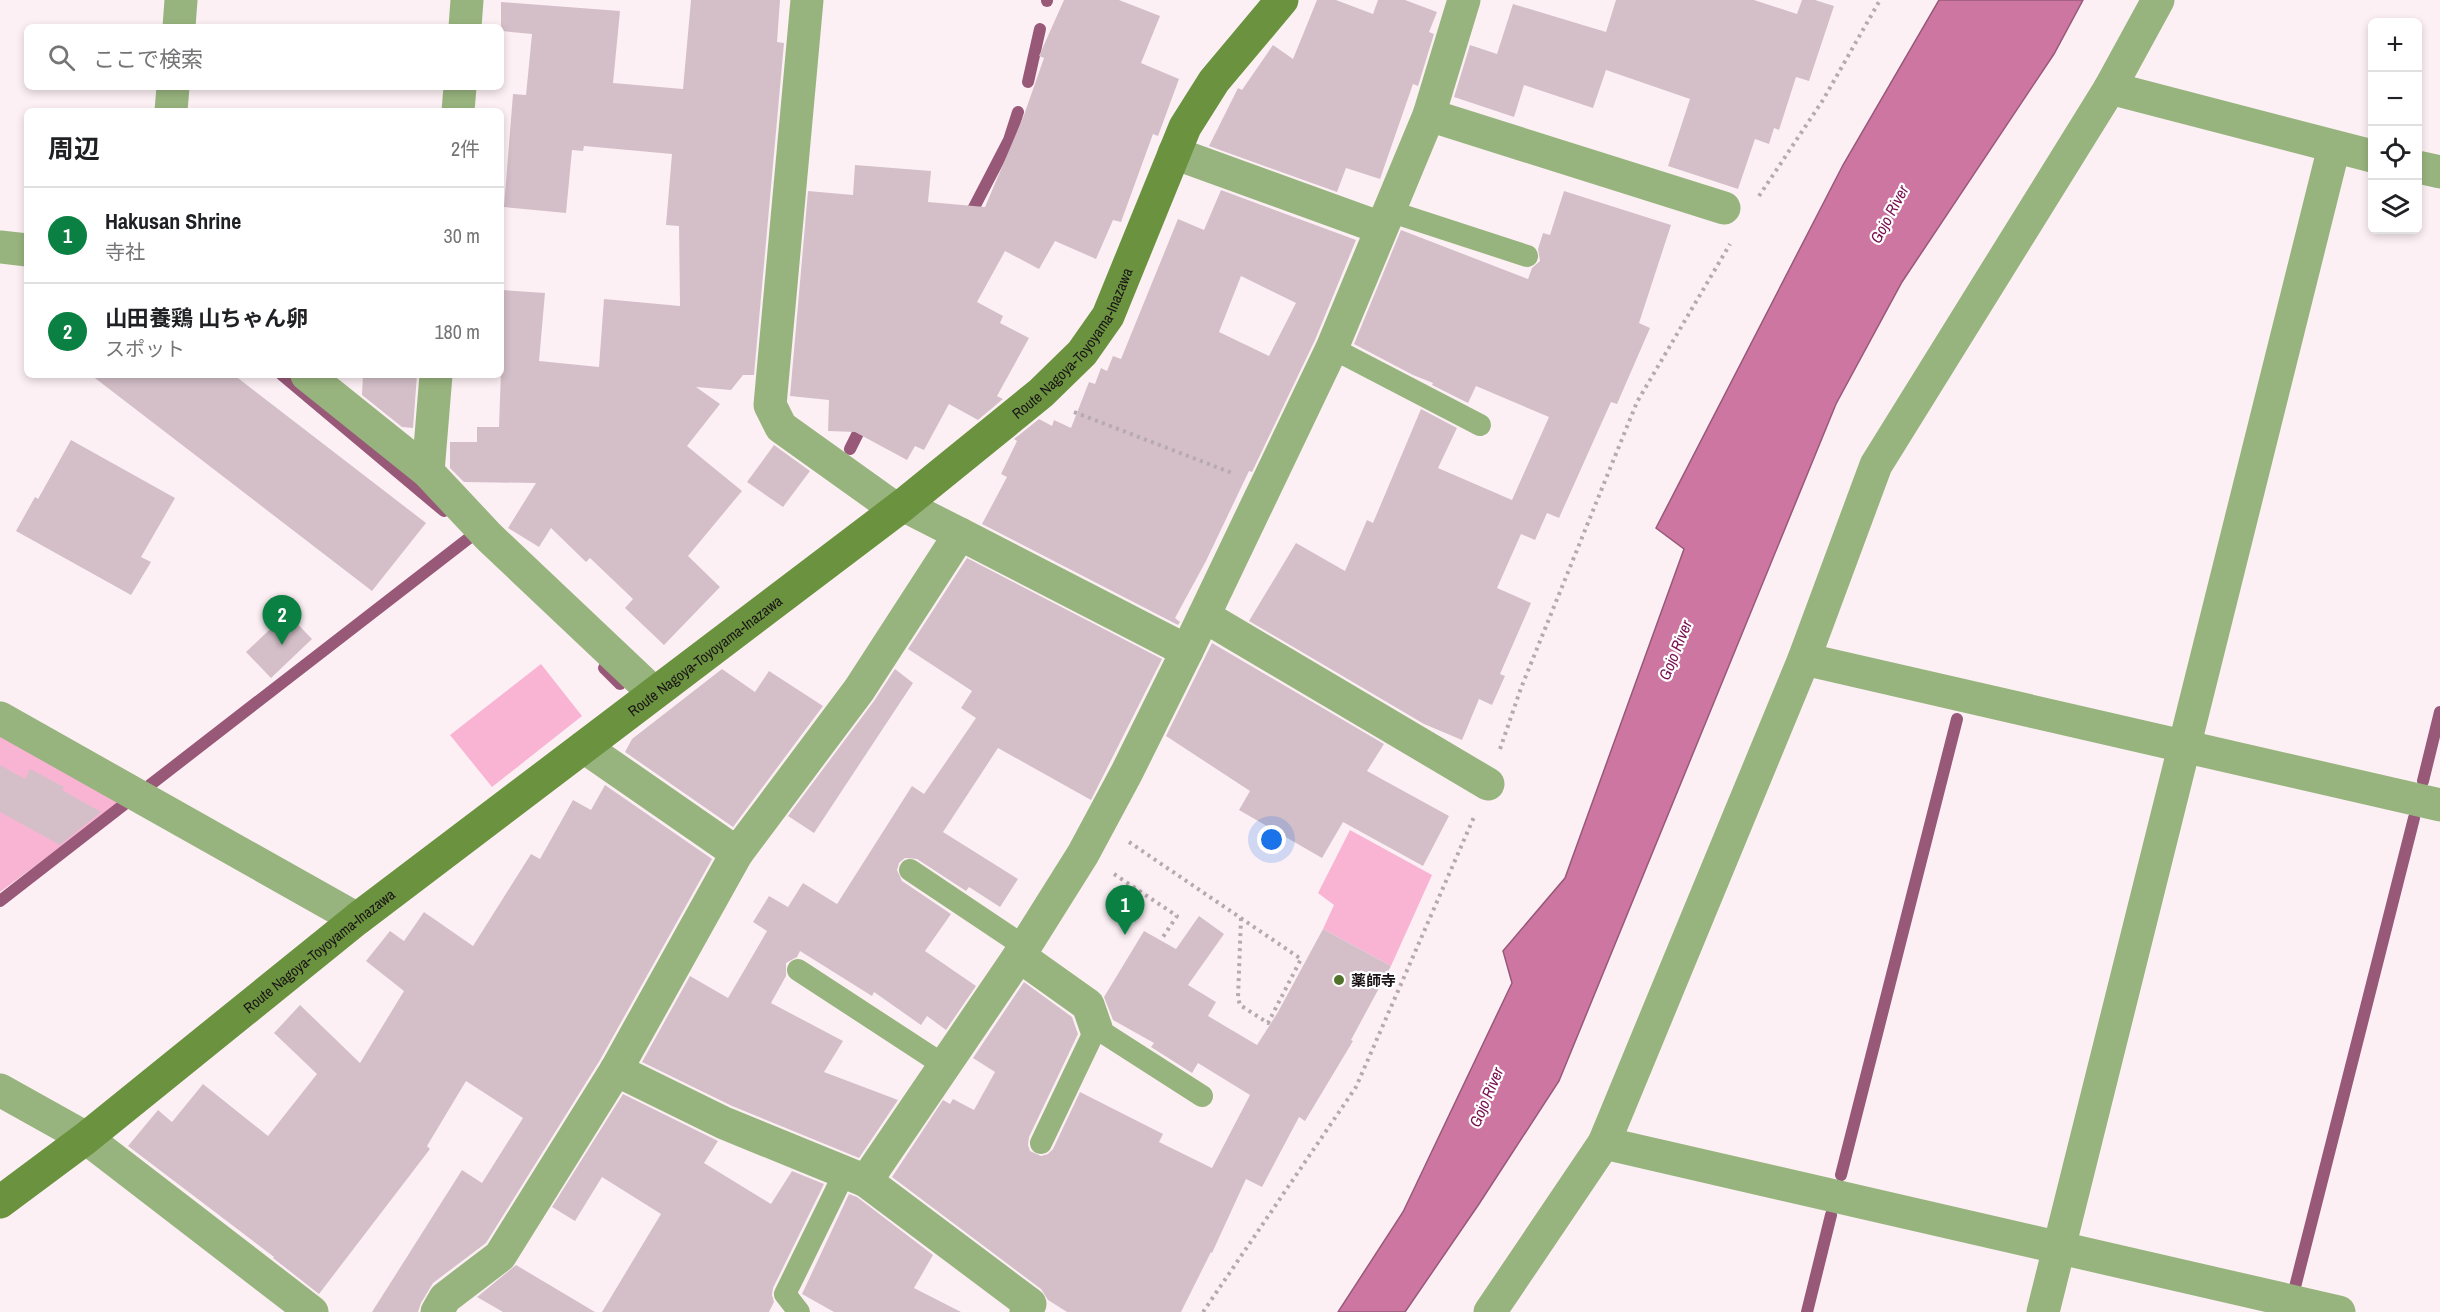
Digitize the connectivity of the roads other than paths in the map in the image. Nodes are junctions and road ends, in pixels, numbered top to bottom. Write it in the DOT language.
graph roads {
  1 [pos="181,0"];
  2 [pos="467,0"];
  3 [pos="807,0"];
  4 [pos="1282,0"];
  5 [pos="1464,0"];
  6 [pos="2158,0"];
  7 [pos="178,24"];
  8 [pos="465,24"];
  9 [pos="2110,88"];
  10 [pos="173,90"];
  11 [pos="460,90"];
  12 [pos="171,108"];
  13 [pos="458,108"];
  14 [pos="1429,114"];
  15 [pos="2334,147"];
  16 [pos="1174,153"];
  17 [pos="2368,155"];
  18 [pos="2422,168"];
  19 [pos="2440,172"];
  20 [pos="1739,205"];
  21 [pos="1385,220"];
  22 [pos="0,247"];
  23 [pos="24,250"];
  24 [pos="1527,256"];
  25 [pos="1332,348"];
  26 [pos="311,378"];
  27 [pos="436,378"];
  28 [pos="1480,426"];
  29 [pos="428,472"];
  30 [pos="900,507"];
  31 [pos="960,534"];
  32 [pos="1204,616"];
  33 [pos="1188,651"];
  34 [pos="1804,659"];
  35 [pos="654,693"];
  36 [pos="0,718"];
  37 [pos="584,747"];
  38 [pos="2184,747"];
  39 [pos="1488,784"];
  40 [pos="2440,805"];
  41 [pos="737,853"];
  42 [pos="910,870"];
  43 [pos="357,919"];
  44 [pos="1022,951"];
  45 [pos="798,970"];
  46 [pos="1096,1028"];
  47 [pos="945,1066"];
  48 [pos="616,1070"];
  49 [pos="0,1090"];
  50 [pos="1202,1096"];
  51 [pos="86,1138"];
  52 [pos="1041,1143"];
  53 [pos="1604,1143"];
  54 [pos="855,1177"];
  55 [pos="0,1202"];
  56 [pos="2060,1248"];
  57 [pos="312,1312"];
  58 [pos="437,1312"];
  59 [pos="799,1312"];
  60 [pos="1026,1312"];
  61 [pos="1490,1312"];
  62 [pos="2043,1312"];
  63 [pos="2339,1312"];
  1 -- 7 [label="street"];
  2 -- 8 [label="street"];
  3 -- 30 [label="street"];
  4 -- 16 [label="main road, Route Nagoya-Toyoyama-Inazawa"];
  5 -- 14 [label="street"];
  6 -- 9 [label="street"];
  9 -- 15 [label="street"];
  9 -- 34 [label="street"];
  10 -- 12 [label="street"];
  11 -- 13 [label="street"];
  14 -- 20 [label="street"];
  14 -- 21 [label="street"];
  15 -- 17 [label="street"];
  15 -- 38 [label="street"];
  16 -- 21 [label="street"];
  16 -- 30 [label="main road, Route Nagoya-Toyoyama-Inazawa"];
  18 -- 19 [label="street"];
  21 -- 24 [label="lane"];
  21 -- 25 [label="street"];
  22 -- 23 [label="street"];
  25 -- 28 [label="lane"];
  25 -- 32 [label="street"];
  26 -- 29 [label="street"];
  27 -- 29 [label="street"];
  29 -- 35 [label="street"];
  30 -- 31 [label="street"];
  30 -- 35 [label="main road, Route Nagoya-Toyoyama-Inazawa"];
  31 -- 33 [label="street"];
  31 -- 41 [label="street"];
  32 -- 33 [label="street"];
  32 -- 39 [label="street"];
  33 -- 44 [label="street"];
  34 -- 38 [label="street"];
  34 -- 53 [label="street"];
  35 -- 37 [label="main road, Route Nagoya-Toyoyama-Inazawa"];
  36 -- 43 [label="street"];
  37 -- 41 [label="street"];
  37 -- 43 [label="main road, Route Nagoya-Toyoyama-Inazawa"];
  38 -- 40 [label="street"];
  38 -- 56 [label="street"];
  41 -- 48 [label="street"];
  42 -- 44 [label="lane"];
  43 -- 51 [label="main road, Route Nagoya-Toyoyama-Inazawa"];
  44 -- 46 [label="street"];
  44 -- 47 [label="street"];
  45 -- 47 [label="lane"];
  46 -- 50 [label="lane"];
  46 -- 52 [label="lane"];
  47 -- 54 [label="street"];
  48 -- 54 [label="street"];
  48 -- 58 [label="street"];
  49 -- 51 [label="street"];
  51 -- 55 [label="main road, Route Nagoya-Toyoyama-Inazawa"];
  51 -- 57 [label="street"];
  53 -- 56 [label="street"];
  53 -- 61 [label="street"];
  54 -- 59 [label="lane"];
  54 -- 60 [label="street"];
  56 -- 62 [label="street"];
  56 -- 63 [label="street"];
}
